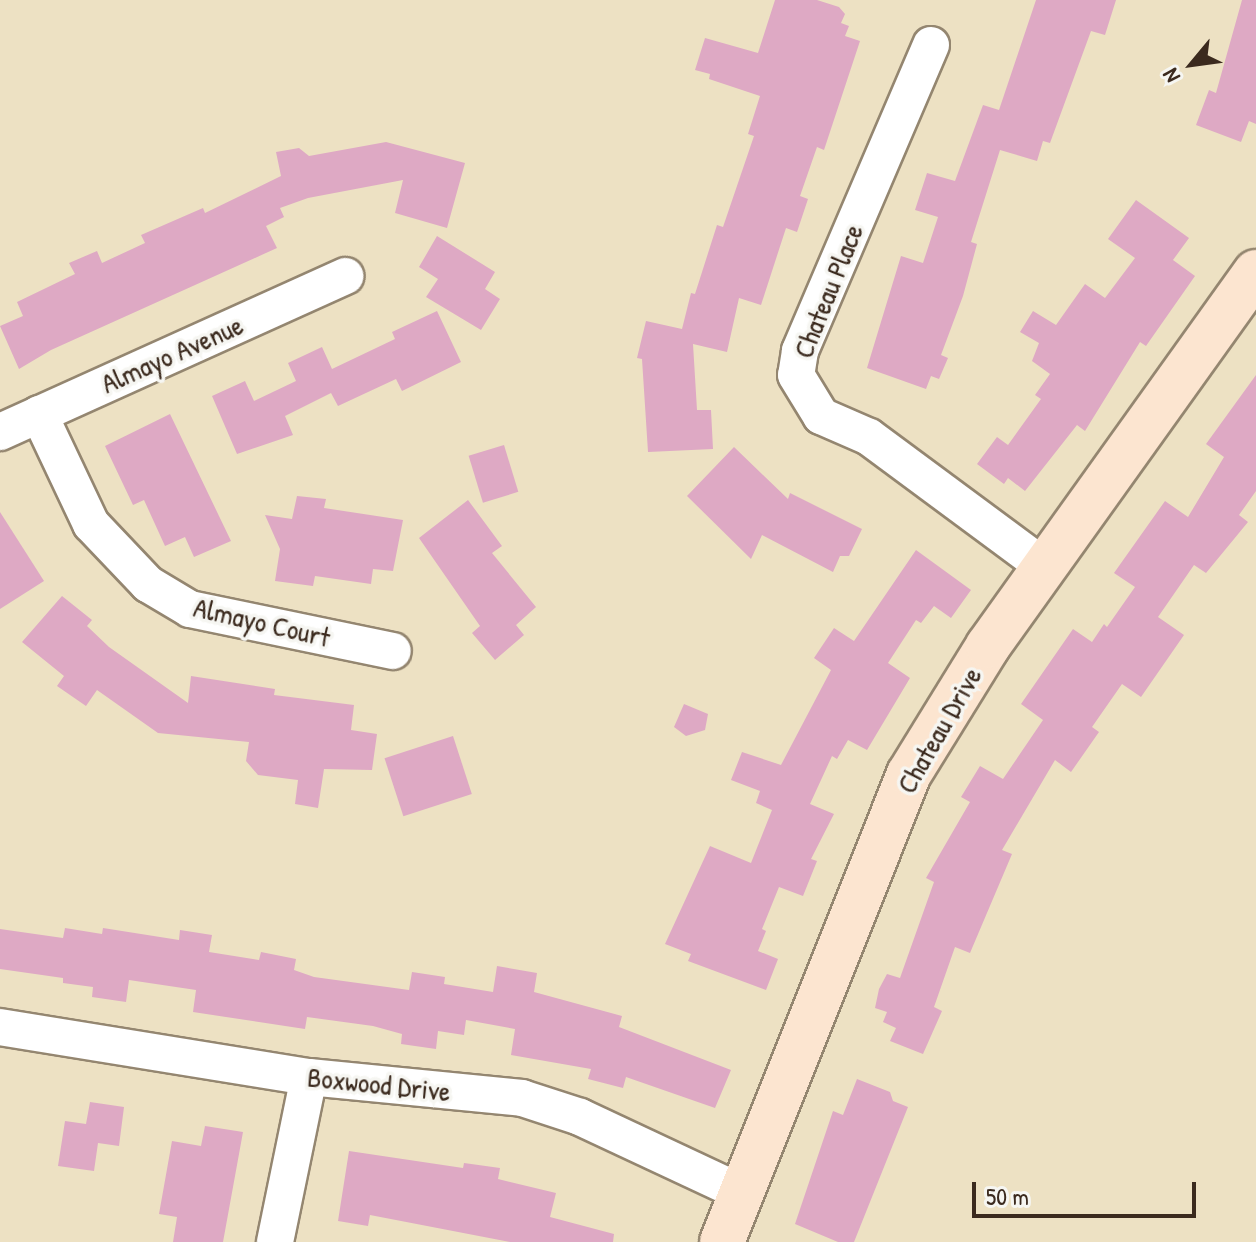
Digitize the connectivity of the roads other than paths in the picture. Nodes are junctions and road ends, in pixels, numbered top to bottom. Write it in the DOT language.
graph roads {
  1 [pos="931,45"];
  2 [pos="1256,272"];
  3 [pos="345,276"];
  4 [pos="39,414"];
  5 [pos="0,432"];
  6 [pos="1045,567"];
  7 [pos="393,651"];
  8 [pos="0,1027"];
  9 [pos="309,1077"];
  10 [pos="742,1193"];
  11 [pos="275,1242"];
  12 [pos="722,1242"];
  1 -- 6 [label="street, Chateau Place"];
  2 -- 6 [label="street, Chateau Drive"];
  3 -- 4 [label="street, Almayo Avenue"];
  4 -- 5 [label="street, Almayo Avenue"];
  4 -- 7 [label="street, Almayo Court"];
  6 -- 10 [label="street, Chateau Drive"];
  8 -- 9 [label="street, Boxwood Drive"];
  9 -- 10 [label="street, Boxwood Drive"];
  9 -- 11 [label="street"];
  10 -- 12 [label="street, Chateau Drive"];
}
